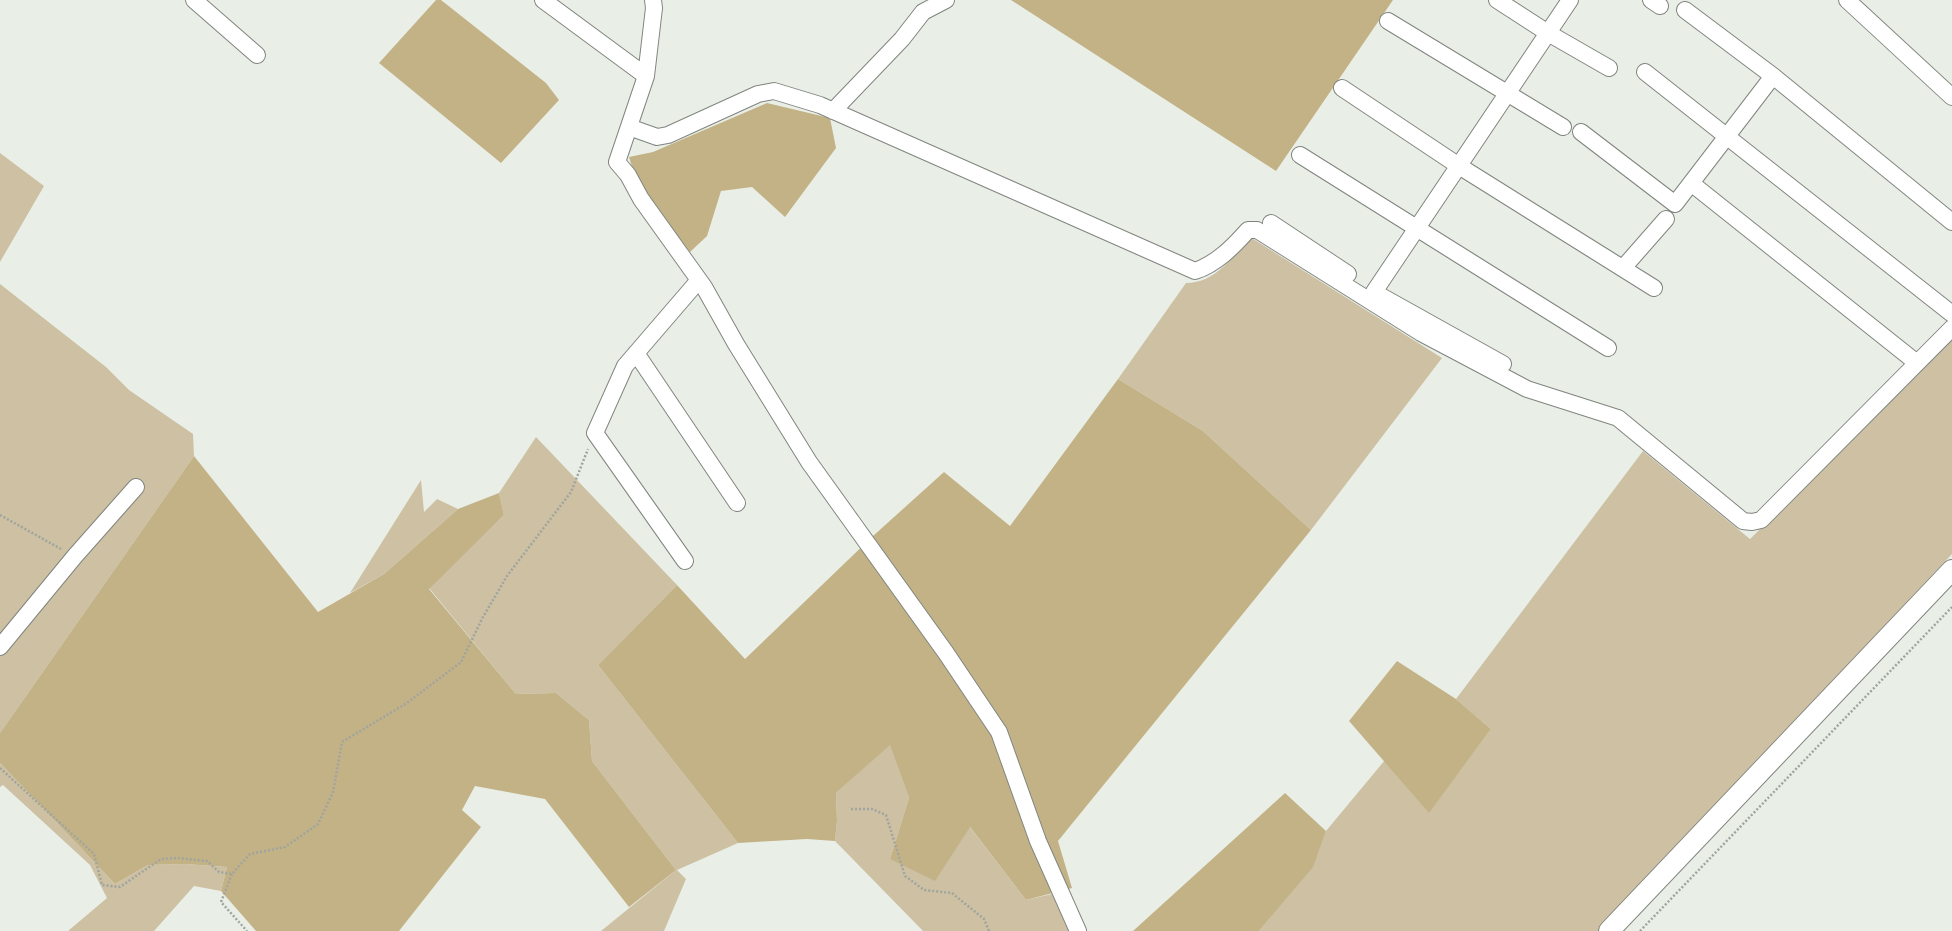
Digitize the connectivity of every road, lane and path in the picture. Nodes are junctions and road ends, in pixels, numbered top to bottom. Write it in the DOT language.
graph roads {
  1 [pos="194,0"];
  2 [pos="543,0"];
  3 [pos="653,0"];
  4 [pos="946,0"];
  5 [pos="1497,0"];
  6 [pos="1570,0"];
  7 [pos="1847,0"];
  8 [pos="1685,10"];
  9 [pos="1388,21"];
  10 [pos="1548,33"];
  11 [pos="257,55"];
  12 [pos="1609,68"];
  13 [pos="1645,72"];
  14 [pos="646,76"];
  15 [pos="1773,76"];
  16 [pos="1342,88"];
  17 [pos="1507,94"];
  18 [pos="1952,97"];
  19 [pos="833,111"];
  20 [pos="1563,126"];
  21 [pos="629,127"];
  22 [pos="1581,132"];
  23 [pos="1727,136"];
  24 [pos="1300,154"];
  25 [pos="1458,166"];
  26 [pos="1691,184"];
  27 [pos="1666,219"];
  28 [pos="1952,222"];
  29 [pos="1271,223"];
  30 [pos="1416,228"];
  31 [pos="1623,268"];
  32 [pos="699,280"];
  33 [pos="1654,288"];
  34 [pos="1374,292"];
  35 [pos="1952,314"];
  36 [pos="1952,328"];
  37 [pos="1608,348"];
  38 [pos="636,353"];
  39 [pos="1917,363"];
  40 [pos="1503,364"];
  41 [pos="595,433"];
  42 [pos="136,487"];
  43 [pos="737,503"];
  44 [pos="0,515"];
  45 [pos="75,556"];
  46 [pos="685,561"];
  47 [pos="1952,570"];
  48 [pos="1952,607"];
  49 [pos="0,648"];
  50 [pos="0,768"];
  51 [pos="851,809"];
  52 [pos="232,874"];
  53 [pos="247,931"];
  54 [pos="990,931"];
  55 [pos="1078,931"];
  56 [pos="1609,931"];
  57 [pos="1640,931"];
  1 -- 11 [label="street"];
  2 -- 14 [label="street"];
  3 -- 14 [label="street"];
  4 -- 19 [label="street"];
  5 -- 10 [label="street"];
  6 -- 10 [label="street"];
  7 -- 18 [label="street"];
  8 -- 15 [label="street"];
  9 -- 17 [label="street"];
  10 -- 12 [label="street"];
  10 -- 17 [label="street"];
  13 -- 23 [label="street"];
  14 -- 21 [label="street"];
  15 -- 23 [label="street"];
  15 -- 28 [label="street"];
  16 -- 25 [label="street"];
  17 -- 20 [label="street"];
  17 -- 25 [label="street"];
  19 -- 21 [label="street"];
  19 -- 39 [label="street"];
  21 -- 32 [label="street"];
  22 -- 26 [label="street"];
  23 -- 26 [label="street"];
  23 -- 35 [label="street"];
  24 -- 30 [label="street"];
  25 -- 30 [label="street"];
  25 -- 31 [label="street"];
  26 -- 39 [label="street"];
  27 -- 31 [label="street"];
  29 -- 34 [label="street"];
  30 -- 34 [label="street"];
  30 -- 37 [label="street"];
  31 -- 33 [label="street"];
  32 -- 38 [label="street"];
  32 -- 55 [label="street"];
  34 -- 40 [label="street"];
  36 -- 39 [label="street"];
  38 -- 41 [label="street"];
  38 -- 43 [label="street"];
  41 -- 46 [label="street"];
  41 -- 52 [label="path"];
  42 -- 45 [label="street"];
  44 -- 45 [label="path"];
  45 -- 49 [label="street"];
  47 -- 56 [label="street"];
  48 -- 57 [label="path"];
  50 -- 52 [label="path"];
  51 -- 54 [label="path"];
  52 -- 53 [label="path"];
}
